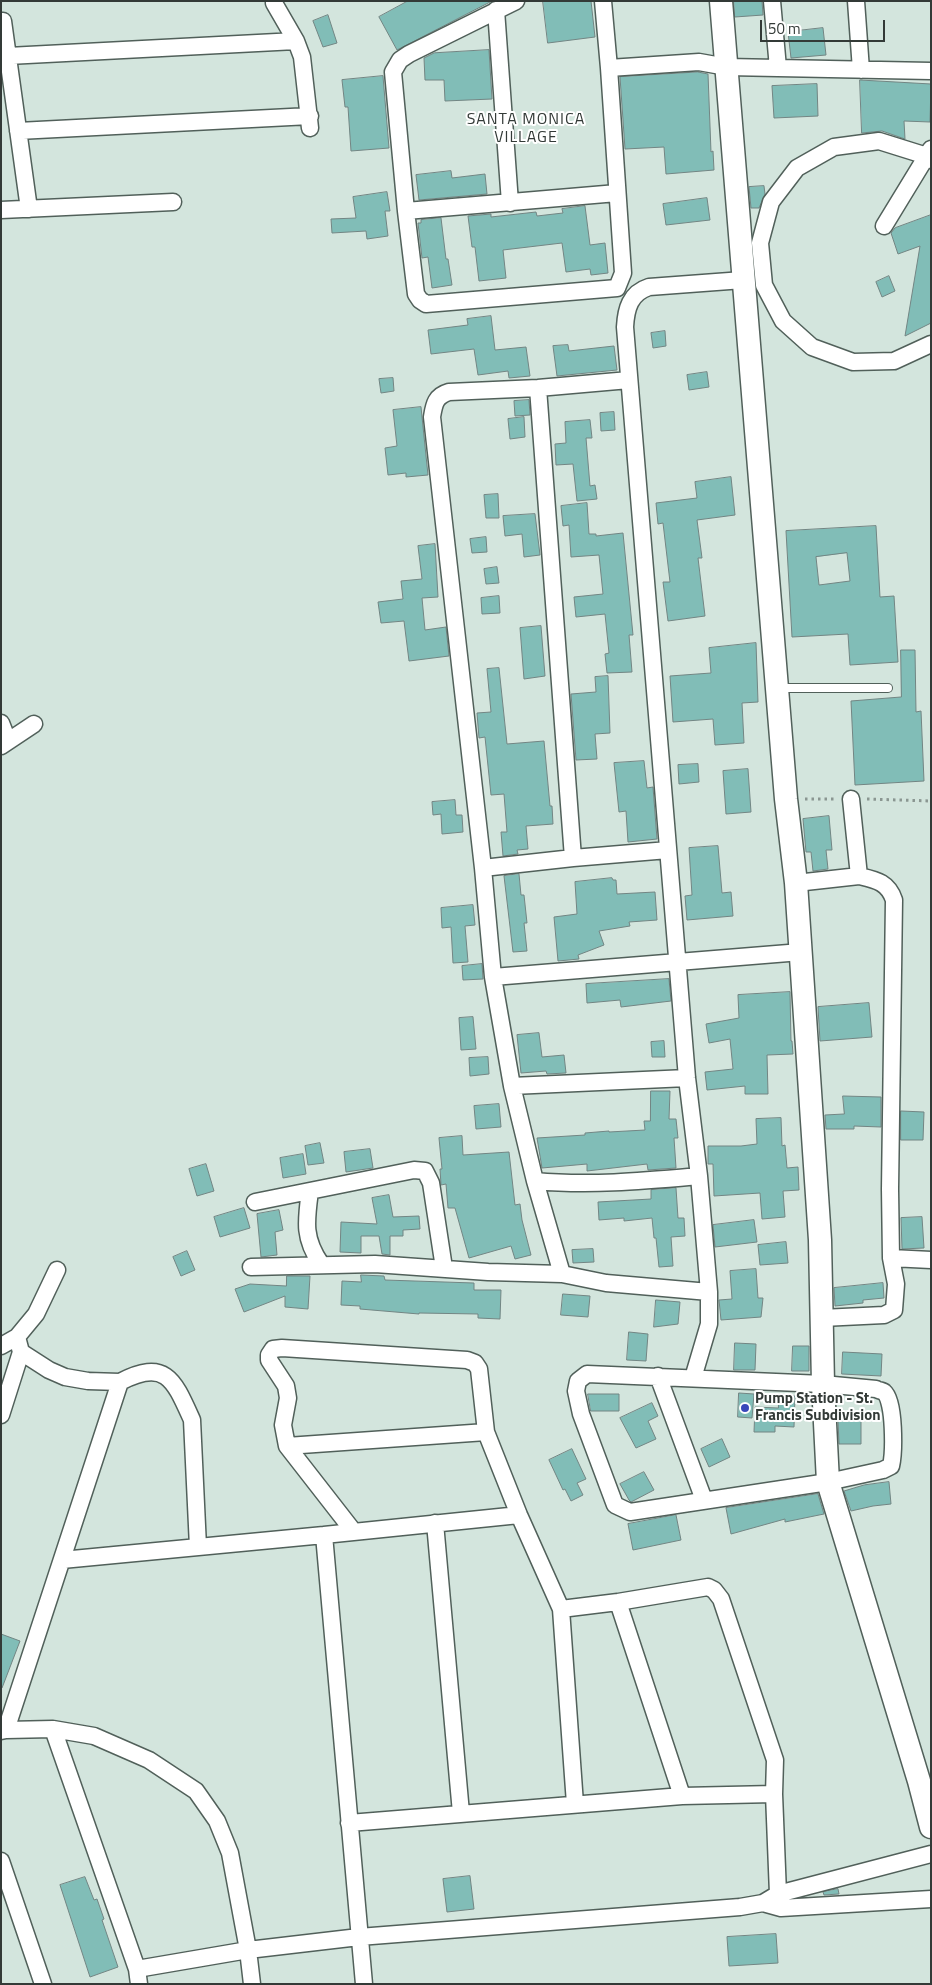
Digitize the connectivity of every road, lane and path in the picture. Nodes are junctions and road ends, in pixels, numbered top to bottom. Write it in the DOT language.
graph roads {
  1 [pos="516,1"];
  2 [pos="603,1"];
  3 [pos="721,1"];
  4 [pos="772,1"];
  5 [pos="856,1"];
  6 [pos="274,3"];
  7 [pos="496,10"];
  8 [pos="3,21"];
  9 [pos="296,41"];
  10 [pos="8,56"];
  11 [pos="931,62"];
  12 [pos="728,66"];
  13 [pos="609,68"];
  14 [pos="778,68"];
  15 [pos="861,70"];
  16 [pos="931,71"];
  17 [pos="18,131"];
  18 [pos="929,155"];
  19 [pos="617,193"];
  20 [pos="174,202"];
  21 [pos="510,203"];
  22 [pos="29,209"];
  23 [pos="1,210"];
  24 [pos="406,211"];
  25 [pos="884,226"];
  26 [pos="743,280"];
  27 [pos="931,344"];
  28 [pos="629,380"];
  29 [pos="538,388"];
  30 [pos="777,688"];
  31 [pos="888,688"];
  32 [pos="1,723"];
  33 [pos="34,724"];
  34 [pos="5,744"];
  35 [pos="850,799"];
  36 [pos="668,850"];
  37 [pos="573,858"];
  38 [pos="483,868"];
  39 [pos="859,876"];
  40 [pos="796,883"];
  41 [pos="800,952"];
  42 [pos="677,962"];
  43 [pos="493,977"];
  44 [pos="687,1078"];
  45 [pos="512,1086"];
  46 [pos="699,1176"];
  47 [pos="535,1181"];
  48 [pos="310,1191"];
  49 [pos="255,1202"];
  50 [pos="891,1258"];
  51 [pos="931,1260"];
  52 [pos="321,1264"];
  53 [pos="251,1267"];
  54 [pos="444,1268"];
  55 [pos="57,1270"];
  56 [pos="562,1274"];
  57 [pos="709,1292"];
  58 [pos="822,1318"];
  59 [pos="19,1344"];
  60 [pos="1,1346"];
  61 [pos="658,1376"];
  62 [pos="694,1378"];
  63 [pos="120,1382"];
  64 [pos="823,1384"];
  65 [pos="1,1415"];
  66 [pos="486,1432"];
  67 [pos="287,1446"];
  68 [pos="828,1482"];
  69 [pos="704,1500"];
  70 [pos="519,1516"];
  71 [pos="435,1523"];
  72 [pos="354,1532"];
  73 [pos="324,1535"];
  74 [pos="198,1547"];
  75 [pos="62,1560"];
  76 [pos="618,1602"];
  77 [pos="561,1609"];
  78 [pos="53,1729"];
  79 [pos="3,1730"];
  80 [pos="774,1794"];
  81 [pos="682,1796"];
  82 [pos="575,1804"];
  83 [pos="461,1813"];
  84 [pos="349,1824"];
  85 [pos="931,1827"];
  86 [pos="931,1854"];
  87 [pos="1,1861"];
  88 [pos="931,1899"];
  89 [pos="780,1901"];
  90 [pos="359,1937"];
  91 [pos="248,1950"];
  92 [pos="138,1976"];
  93 [pos="43,1984"];
  94 [pos="252,1984"];
  95 [pos="364,1984"];
  1 -- 7 [label="street"];
  2 -- 13 [label="street"];
  3 -- 12 [label="street"];
  4 -- 14 [label="street"];
  5 -- 15 [label="street"];
  6 -- 9 [label="street"];
  7 -- 21 [label="street"];
  7 -- 24 [label="street"];
  8 -- 10 [label="street"];
  9 -- 10 [label="street"];
  9 -- 17 [label="street"];
  10 -- 17 [label="street"];
  11 -- 16 [label="street"];
  12 -- 13 [label="street"];
  12 -- 14 [label="street"];
  12 -- 26 [label="street"];
  13 -- 19 [label="street"];
  14 -- 15 [label="street"];
  15 -- 16 [label="street"];
  17 -- 22 [label="street"];
  18 -- 25 [label="street"];
  18 -- 27 [label="street"];
  19 -- 21 [label="street"];
  19 -- 24 [label="street"];
  20 -- 22 [label="street"];
  21 -- 24 [label="street"];
  22 -- 23 [label="street"];
  26 -- 28 [label="street"];
  26 -- 30 [label="street"];
  28 -- 29 [label="street"];
  28 -- 36 [label="street"];
  29 -- 37 [label="street"];
  29 -- 38 [label="street"];
  30 -- 31 [label="lane"];
  30 -- 40 [label="street"];
  32 -- 34 [label="street"];
  33 -- 34 [label="street"];
  35 -- 39 [label="street"];
  36 -- 37 [label="street"];
  36 -- 42 [label="street"];
  37 -- 38 [label="street"];
  38 -- 43 [label="street"];
  39 -- 40 [label="street"];
  39 -- 50 [label="street"];
  40 -- 41 [label="street"];
  41 -- 42 [label="street"];
  41 -- 58 [label="street"];
  42 -- 43 [label="street"];
  42 -- 44 [label="street"];
  43 -- 45 [label="street"];
  44 -- 45 [label="street"];
  44 -- 46 [label="street"];
  45 -- 47 [label="street"];
  46 -- 47 [label="street"];
  46 -- 57 [label="street"];
  47 -- 56 [label="street"];
  48 -- 49 [label="street"];
  48 -- 52 [label="street"];
  48 -- 54 [label="street"];
  50 -- 51 [label="street"];
  50 -- 58 [label="street"];
  52 -- 53 [label="street"];
  52 -- 54 [label="street"];
  54 -- 56 [label="street"];
  55 -- 59 [label="street"];
  56 -- 57 [label="street"];
  57 -- 62 [label="street"];
  58 -- 64 [label="street"];
  59 -- 60 [label="street"];
  59 -- 63 [label="street"];
  59 -- 65 [label="street"];
  61 -- 62 [label="street"];
  61 -- 69 [label="street"];
  61 -- 69 [label="street"];
  62 -- 64 [label="street"];
  63 -- 74 [label="street"];
  63 -- 75 [label="street"];
  64 -- 68 [label="street"];
  64 -- 68 [label="street"];
  66 -- 67 [label="street"];
  66 -- 67 [label="street"];
  66 -- 70 [label="street"];
  67 -- 72 [label="street"];
  68 -- 69 [label="street"];
  68 -- 85 [label="street"];
  70 -- 71 [label="street"];
  70 -- 77 [label="street"];
  71 -- 72 [label="street"];
  71 -- 83 [label="street"];
  72 -- 73 [label="street"];
  73 -- 74 [label="street"];
  73 -- 84 [label="street"];
  74 -- 75 [label="street"];
  75 -- 79 [label="street"];
  76 -- 77 [label="street"];
  76 -- 80 [label="street"];
  76 -- 81 [label="street"];
  77 -- 82 [label="street"];
  78 -- 79 [label="street"];
  78 -- 91 [label="street"];
  78 -- 92 [label="street"];
  80 -- 81 [label="street"];
  80 -- 89 [label="street"];
  81 -- 82 [label="street"];
  82 -- 83 [label="street"];
  83 -- 84 [label="street"];
  84 -- 90 [label="street"];
  86 -- 89 [label="street"];
  87 -- 93 [label="street"];
  88 -- 89 [label="street"];
  89 -- 90 [label="street"];
  90 -- 91 [label="street"];
  90 -- 95 [label="street"];
  91 -- 92 [label="street"];
  91 -- 94 [label="street"];
}
